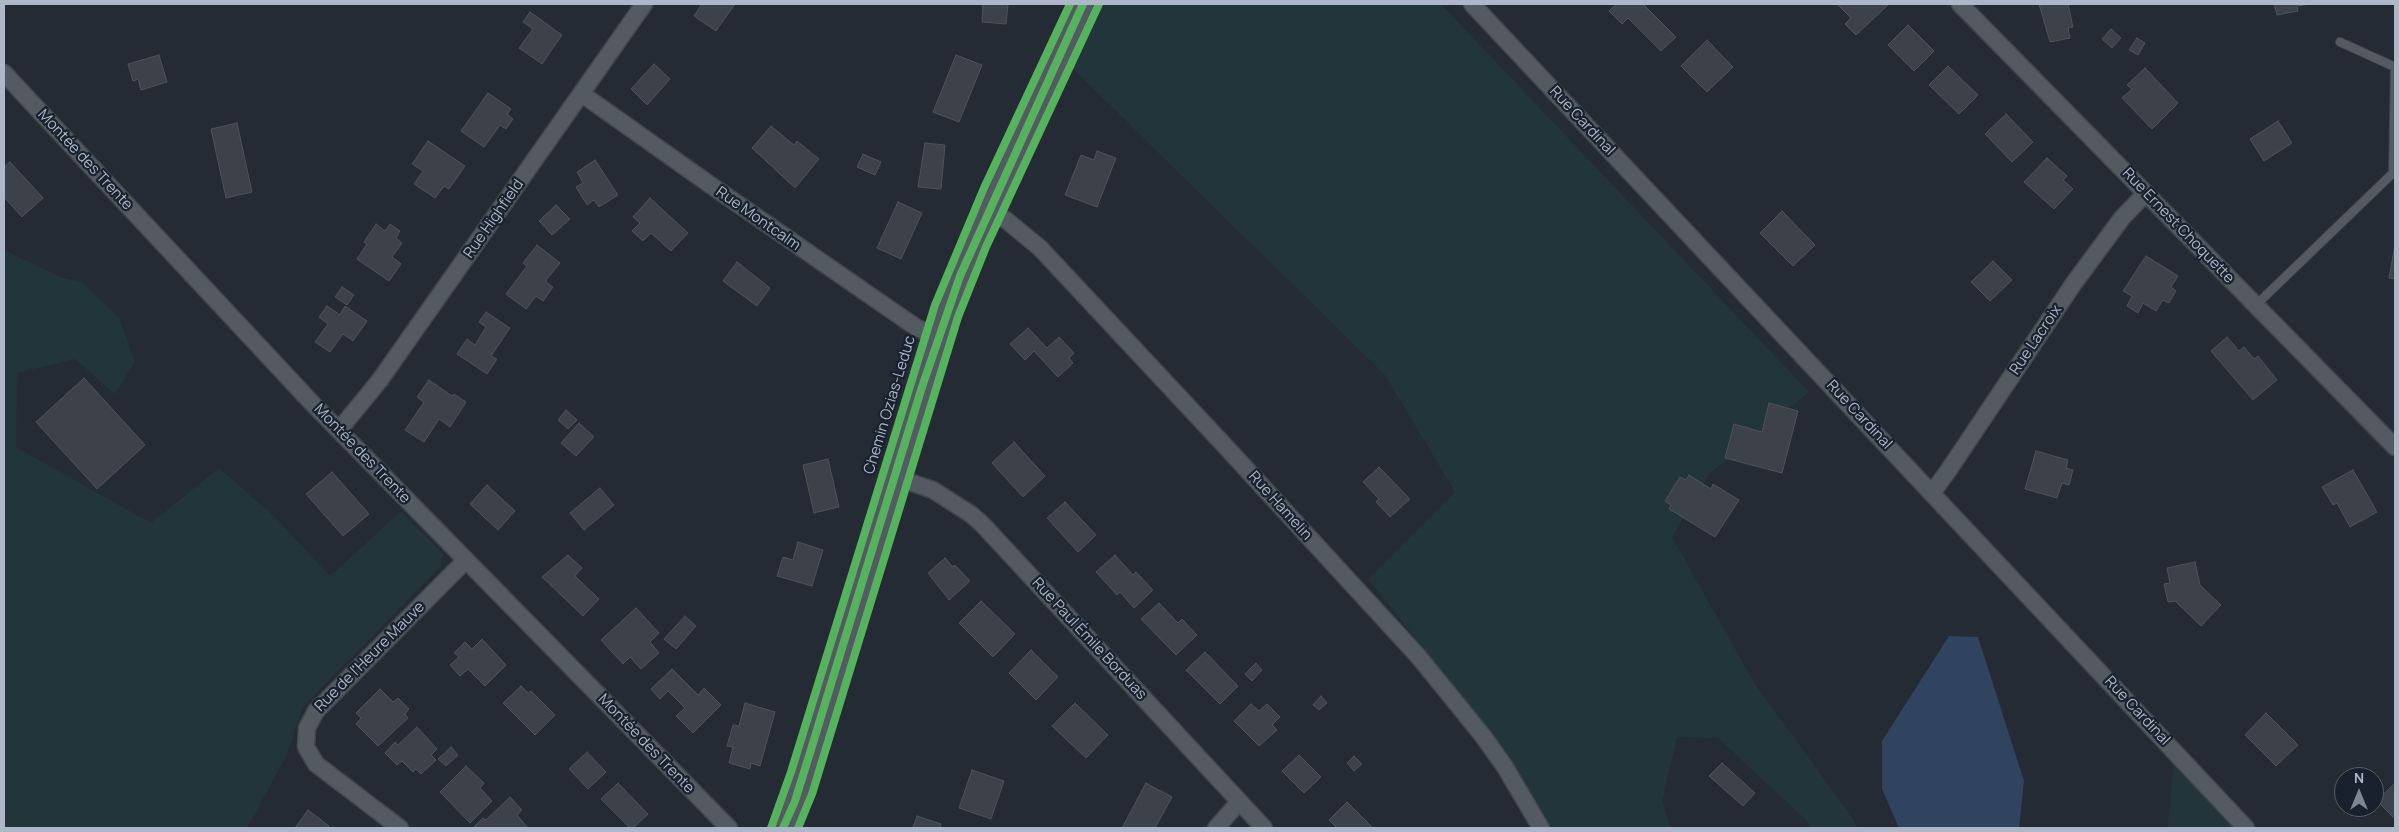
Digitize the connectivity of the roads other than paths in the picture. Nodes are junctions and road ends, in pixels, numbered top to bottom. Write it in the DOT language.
graph roads {
  1 [pos="644,4"];
  2 [pos="1083,4"];
  3 [pos="1472,4"];
  4 [pos="1970,8"];
  5 [pos="2340,42"];
  6 [pos="4,72"];
  7 [pos="582,94"];
  8 [pos="2146,193"];
  9 [pos="988,212"];
  10 [pos="2256,305"];
  11 [pos="938,337"];
  12 [pos="339,430"];
  13 [pos="2395,447"];
  14 [pos="895,477"];
  15 [pos="1932,493"];
  16 [pos="466,560"];
  17 [pos="1239,802"];
  18 [pos="390,825"];
  19 [pos="729,828"];
  20 [pos="783,828"];
  21 [pos="1216,828"];
  22 [pos="1264,828"];
  23 [pos="1541,828"];
  24 [pos="2246,828"];
  1 -- 7 [label="street, Rue Highfield"];
  2 -- 9 [label="street, Chemin Ozias-Leduc"];
  3 -- 15 [label="street, Rue Cardinal"];
  4 -- 8 [label="street, Rue Ernest Choquette"];
  5 -- 10 [label="lane"];
  6 -- 12 [label="street, Montée des Trente"];
  7 -- 11 [label="street, Rue Montcalm"];
  7 -- 12 [label="street, Rue Highfield"];
  8 -- 10 [label="street, Rue Ernest Choquette"];
  8 -- 15 [label="street, Rue Lacroix"];
  9 -- 11 [label="street, Chemin Ozias-Leduc"];
  9 -- 23 [label="street, Rue Hamelin"];
  10 -- 13 [label="street, Rue Ernest Choquette"];
  11 -- 14 [label="street, Chemin Ozias-Leduc"];
  12 -- 16 [label="street, Montée des Trente"];
  14 -- 17 [label="street, Rue Paul Émile Borduas"];
  14 -- 20 [label="street, Chemin Ozias-Leduc"];
  15 -- 24 [label="street, Rue Cardinal"];
  16 -- 18 [label="street, Rue de l'Heure Mauve"];
  16 -- 19 [label="street, Montée des Trente"];
  17 -- 21 [label="street"];
  17 -- 22 [label="street, Rue Paul Émile Borduas"];
}
